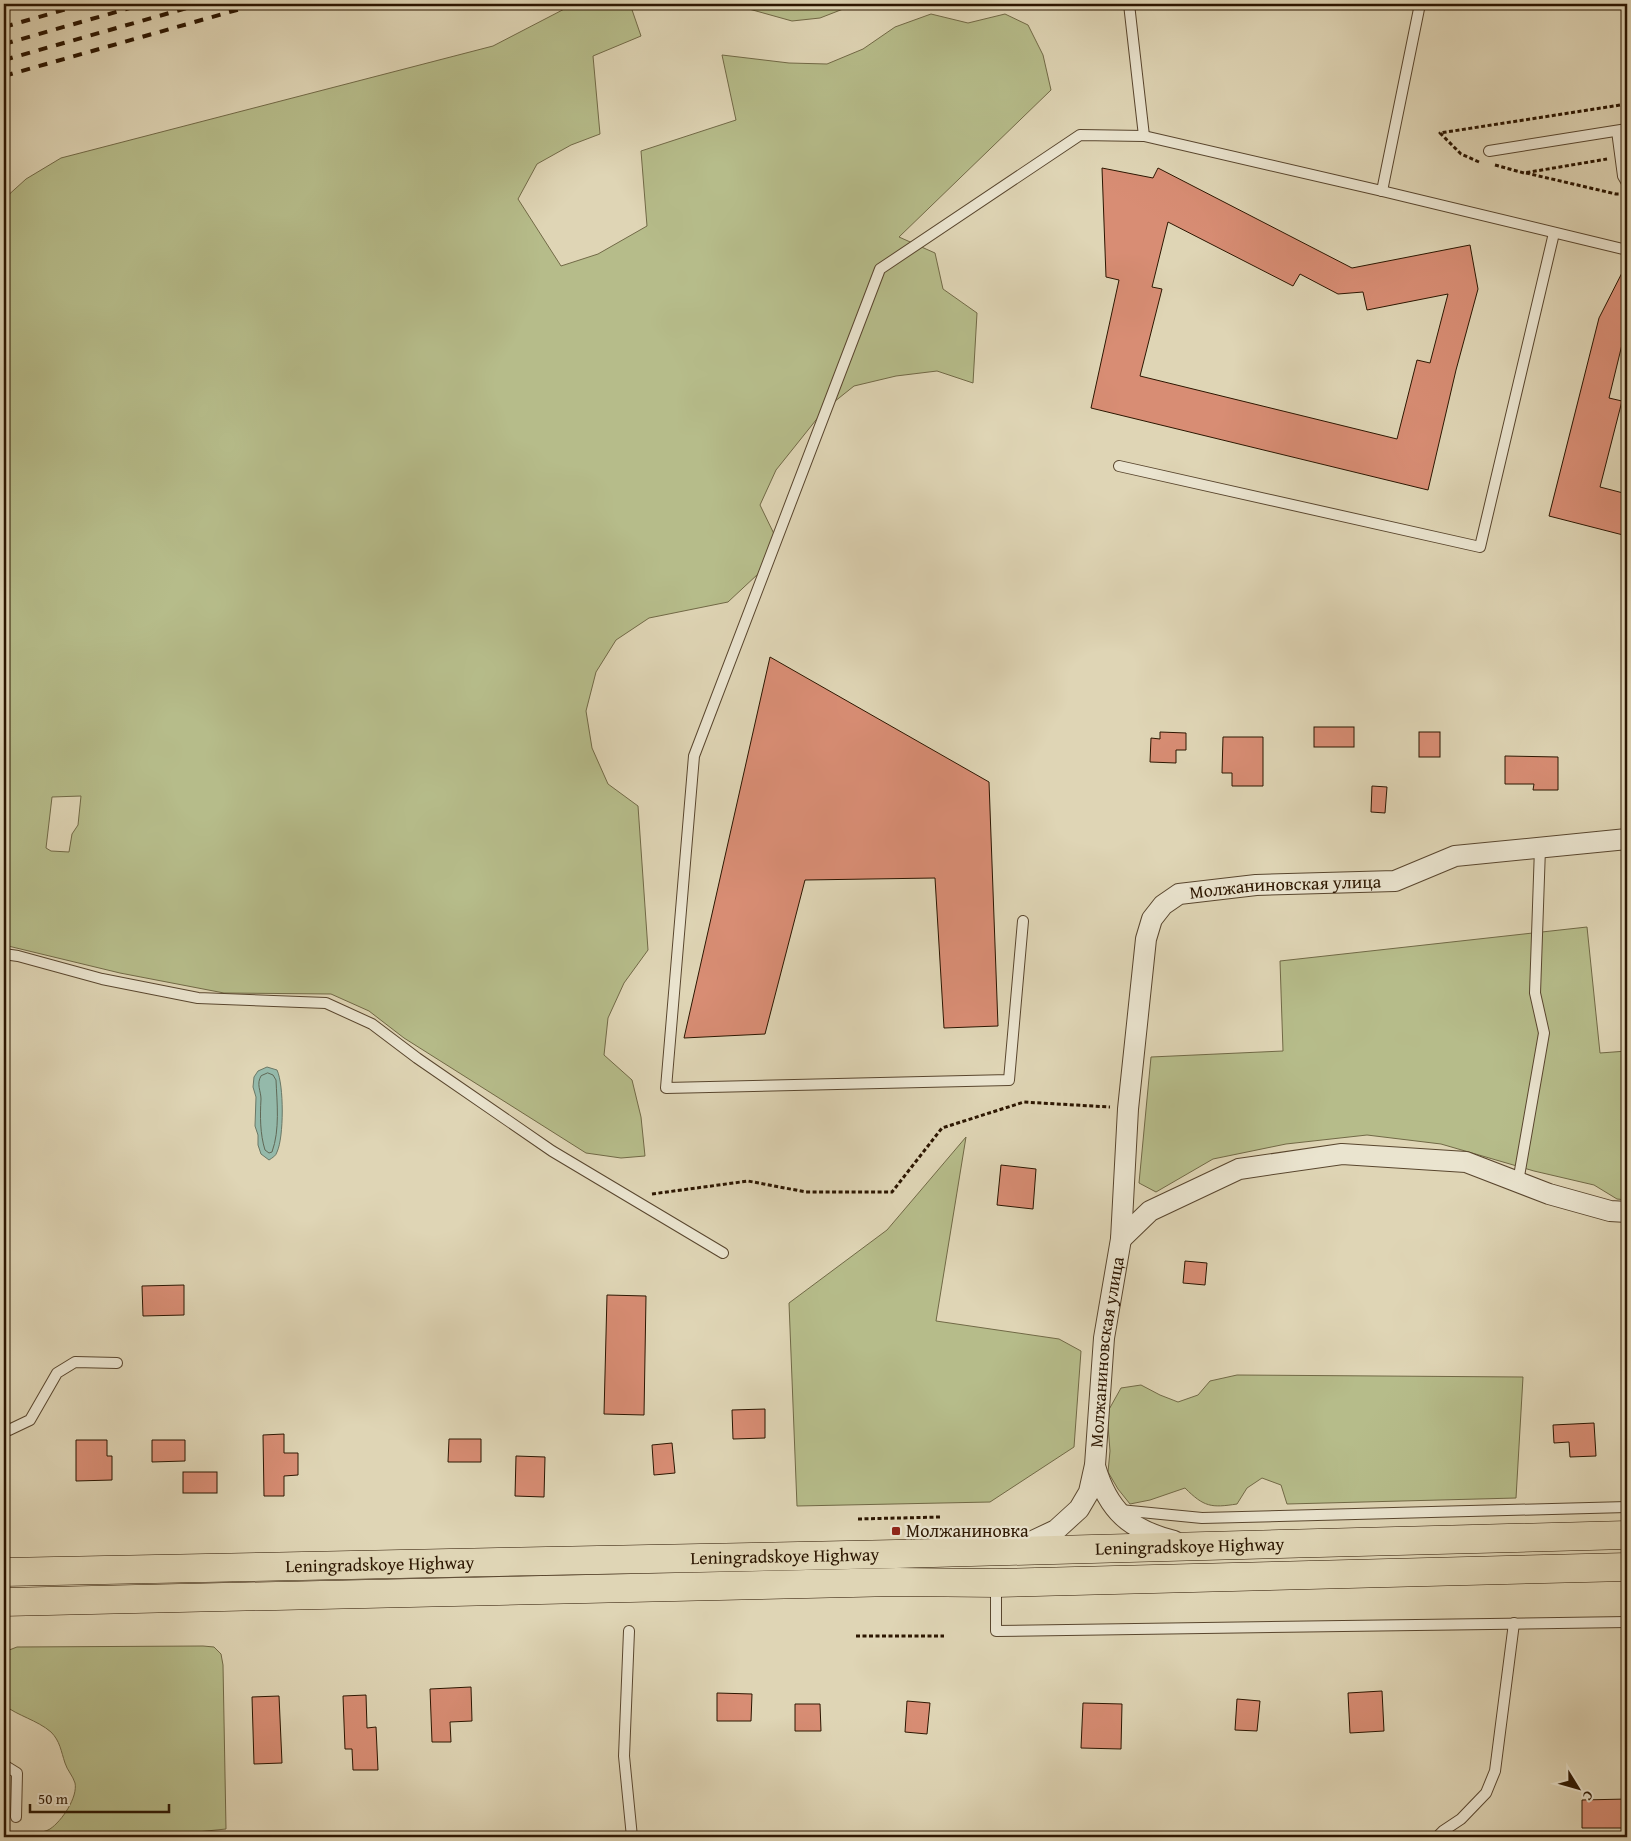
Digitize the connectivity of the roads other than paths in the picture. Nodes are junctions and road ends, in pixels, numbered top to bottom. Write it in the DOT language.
graph roads {
  1 [pos="1129,4"];
  2 [pos="1420,4"];
  3 [pos="1627,129"];
  4 [pos="1616,131"];
  5 [pos="1144,136"];
  6 [pos="1489,151"];
  7 [pos="1627,183"];
  8 [pos="1382,191"];
  9 [pos="1554,233"];
  10 [pos="1627,250"];
  11 [pos="1119,466"];
  12 [pos="1627,839"];
  13 [pos="1540,848"];
  14 [pos="1023,921"];
  15 [pos="4,954"];
  16 [pos="1518,1182"];
  17 [pos="1627,1212"];
  18 [pos="1121,1239"];
  19 [pos="723,1253"];
  20 [pos="117,1363"];
  21 [pos="4,1430"];
  22 [pos="1095,1464"];
  23 [pos="1627,1507"];
  24 [pos="1117,1510"];
  25 [pos="1627,1535"];
  26 [pos="1200,1546"];
  27 [pos="1009,1550"];
  28 [pos="1627,1567"];
  29 [pos="4,1572"];
  30 [pos="996,1583"];
  31 [pos="4,1602"];
  32 [pos="1627,1622"];
  33 [pos="1514,1623"];
  34 [pos="628,1632"];
  35 [pos="4,1765"];
  36 [pos="16,1817"];
  37 [pos="632,1837"];
  38 [pos="1438,1837"];
  1 -- 5 [label="lane"];
  2 -- 8 [label="lane"];
  3 -- 4 [label="lane"];
  4 -- 6 [label="lane"];
  4 -- 7 [label="lane"];
  5 -- 8 [label="lane"];
  5 -- 14 [label="lane"];
  8 -- 9 [label="lane"];
  9 -- 10 [label="lane"];
  9 -- 11 [label="lane"];
  12 -- 13 [label="street, Молжаниновская улица"];
  13 -- 16 [label="lane"];
  13 -- 18 [label="street, Молжаниновская улица"];
  15 -- 19 [label="lane"];
  16 -- 17 [label="street, Молжаниновская улица"];
  16 -- 18 [label="street, Молжаниновская улица"];
  18 -- 22 [label="street, Молжаниновская улица"];
  20 -- 21 [label="lane"];
  22 -- 24 [label="street, Молжаниновская улица"];
  22 -- 27 [label="street, Молжаниновская улица"];
  23 -- 24 [label="lane"];
  24 -- 26 [label="street, Молжаниновская улица"];
  25 -- 26 [label="highway, Leningradskoye Highway"];
  26 -- 27 [label="highway, Leningradskoye Highway"];
  27 -- 29 [label="highway, Leningradskoye Highway"];
  28 -- 30 [label="highway, Leningradskoye Highway"];
  30 -- 31 [label="highway, Leningradskoye Highway"];
  30 -- 33 [label="lane"];
  32 -- 33 [label="lane"];
  33 -- 38 [label="lane"];
  34 -- 37 [label="lane"];
  35 -- 36 [label="lane"];
}
